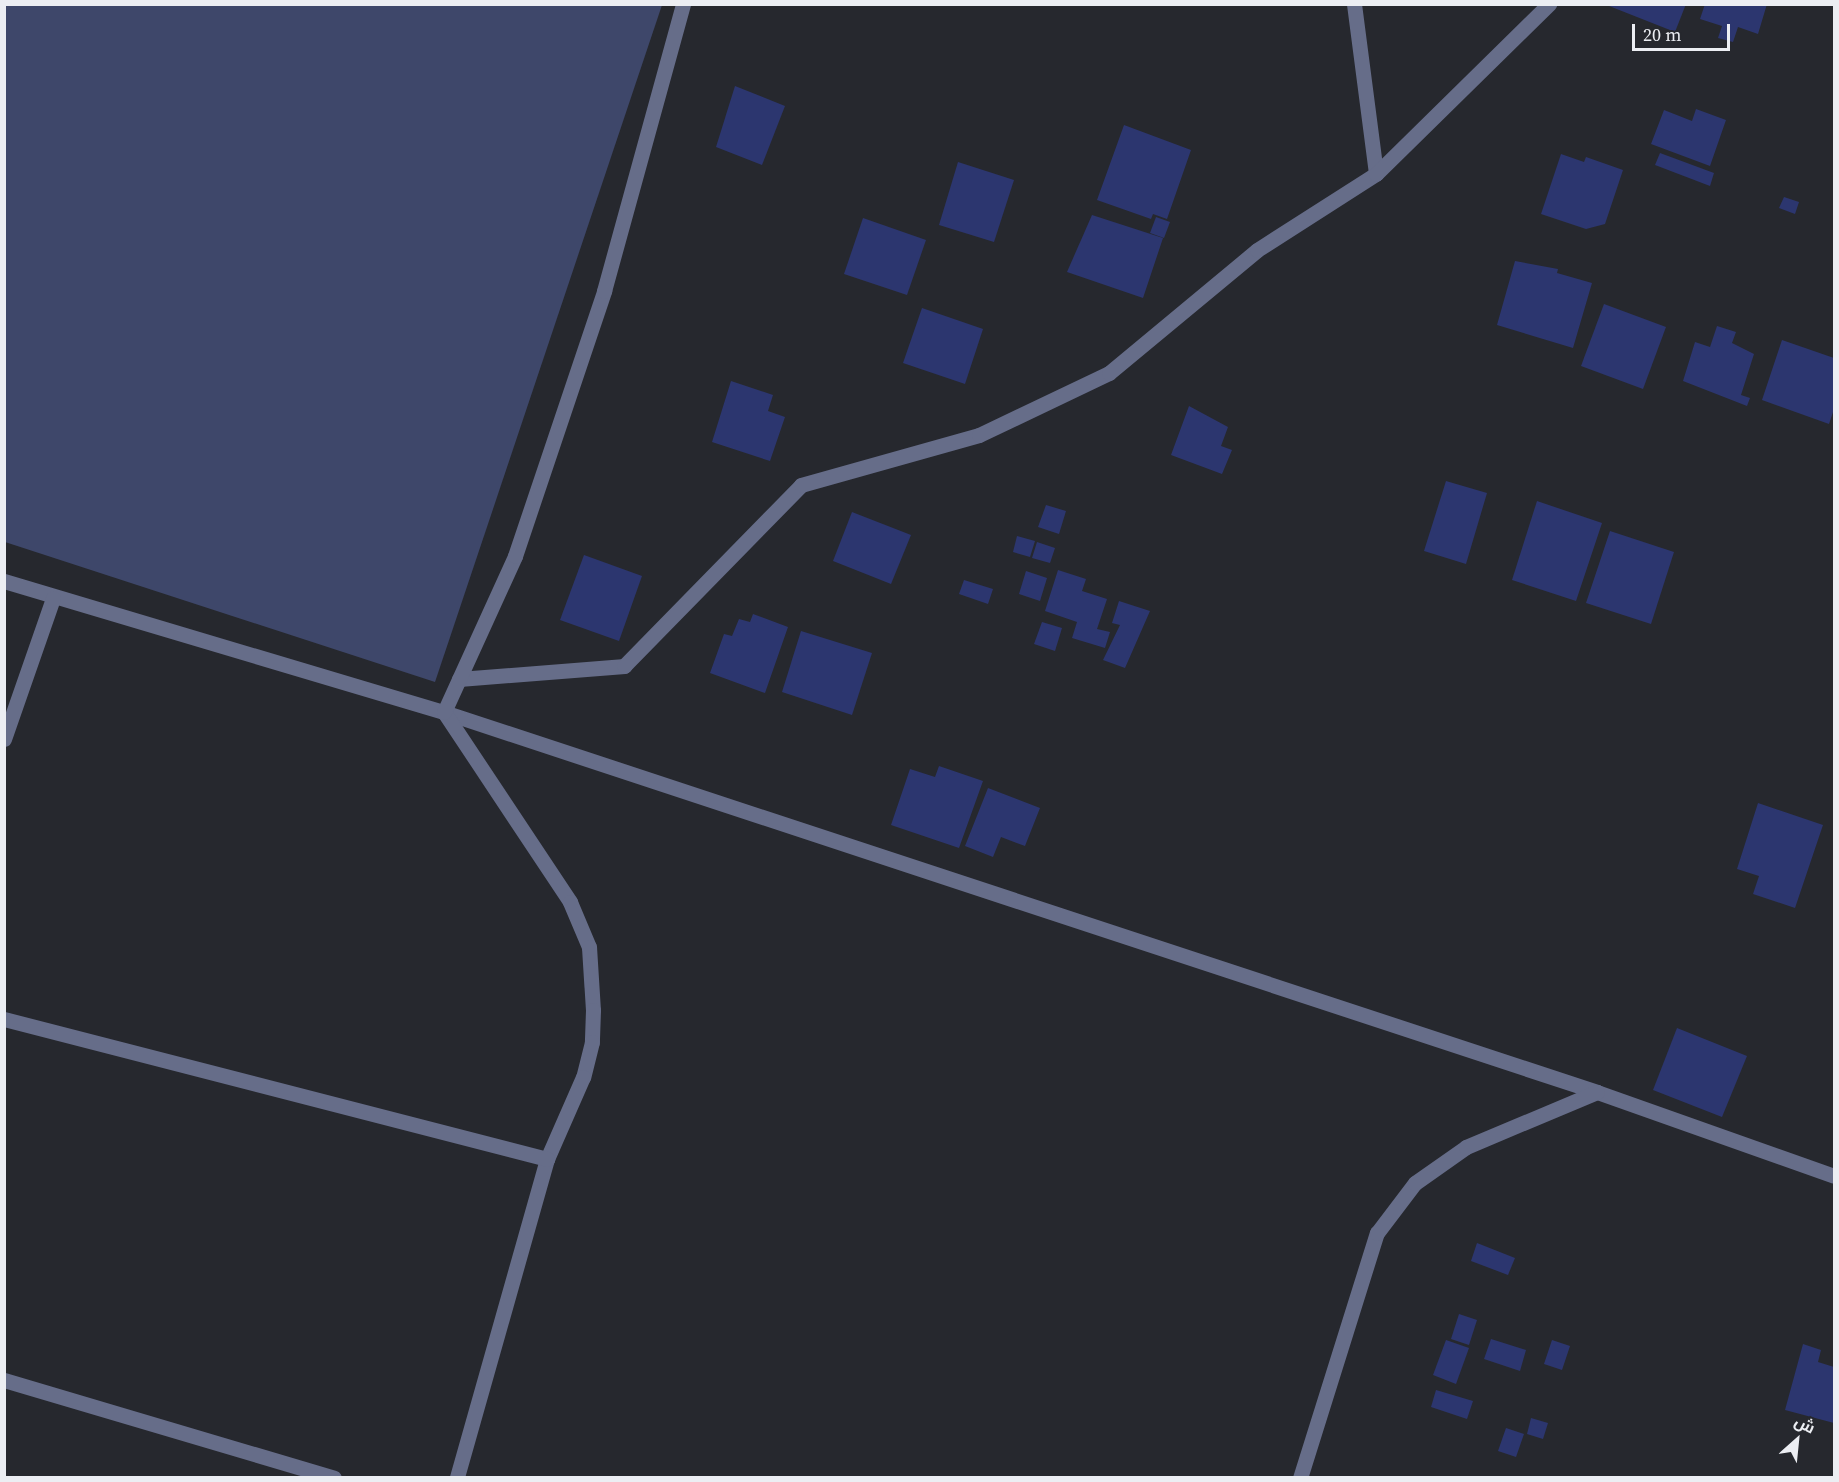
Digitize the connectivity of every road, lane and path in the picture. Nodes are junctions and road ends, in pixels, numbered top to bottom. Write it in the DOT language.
graph roads {
  1 [pos="683,4"];
  2 [pos="1354,4"];
  3 [pos="1549,4"];
  4 [pos="1376,174"];
  5 [pos="4,581"];
  6 [pos="53,598"];
  7 [pos="459,679"];
  8 [pos="444,712"];
  9 [pos="4,739"];
  10 [pos="4,1019"];
  11 [pos="1597,1092"];
  12 [pos="547,1159"];
  13 [pos="1834,1176"];
  14 [pos="4,1380"];
  15 [pos="458,1477"];
  16 [pos="334,1478"];
  17 [pos="1300,1478"];
  1 -- 7 [label="street"];
  2 -- 4 [label="street"];
  3 -- 4 [label="street"];
  4 -- 7 [label="street"];
  5 -- 6 [label="street"];
  6 -- 8 [label="street"];
  6 -- 9 [label="street"];
  7 -- 8 [label="street"];
  8 -- 11 [label="street"];
  8 -- 12 [label="street"];
  10 -- 12 [label="street"];
  11 -- 13 [label="street"];
  11 -- 17 [label="street"];
  12 -- 15 [label="street"];
  14 -- 16 [label="street"];
}
